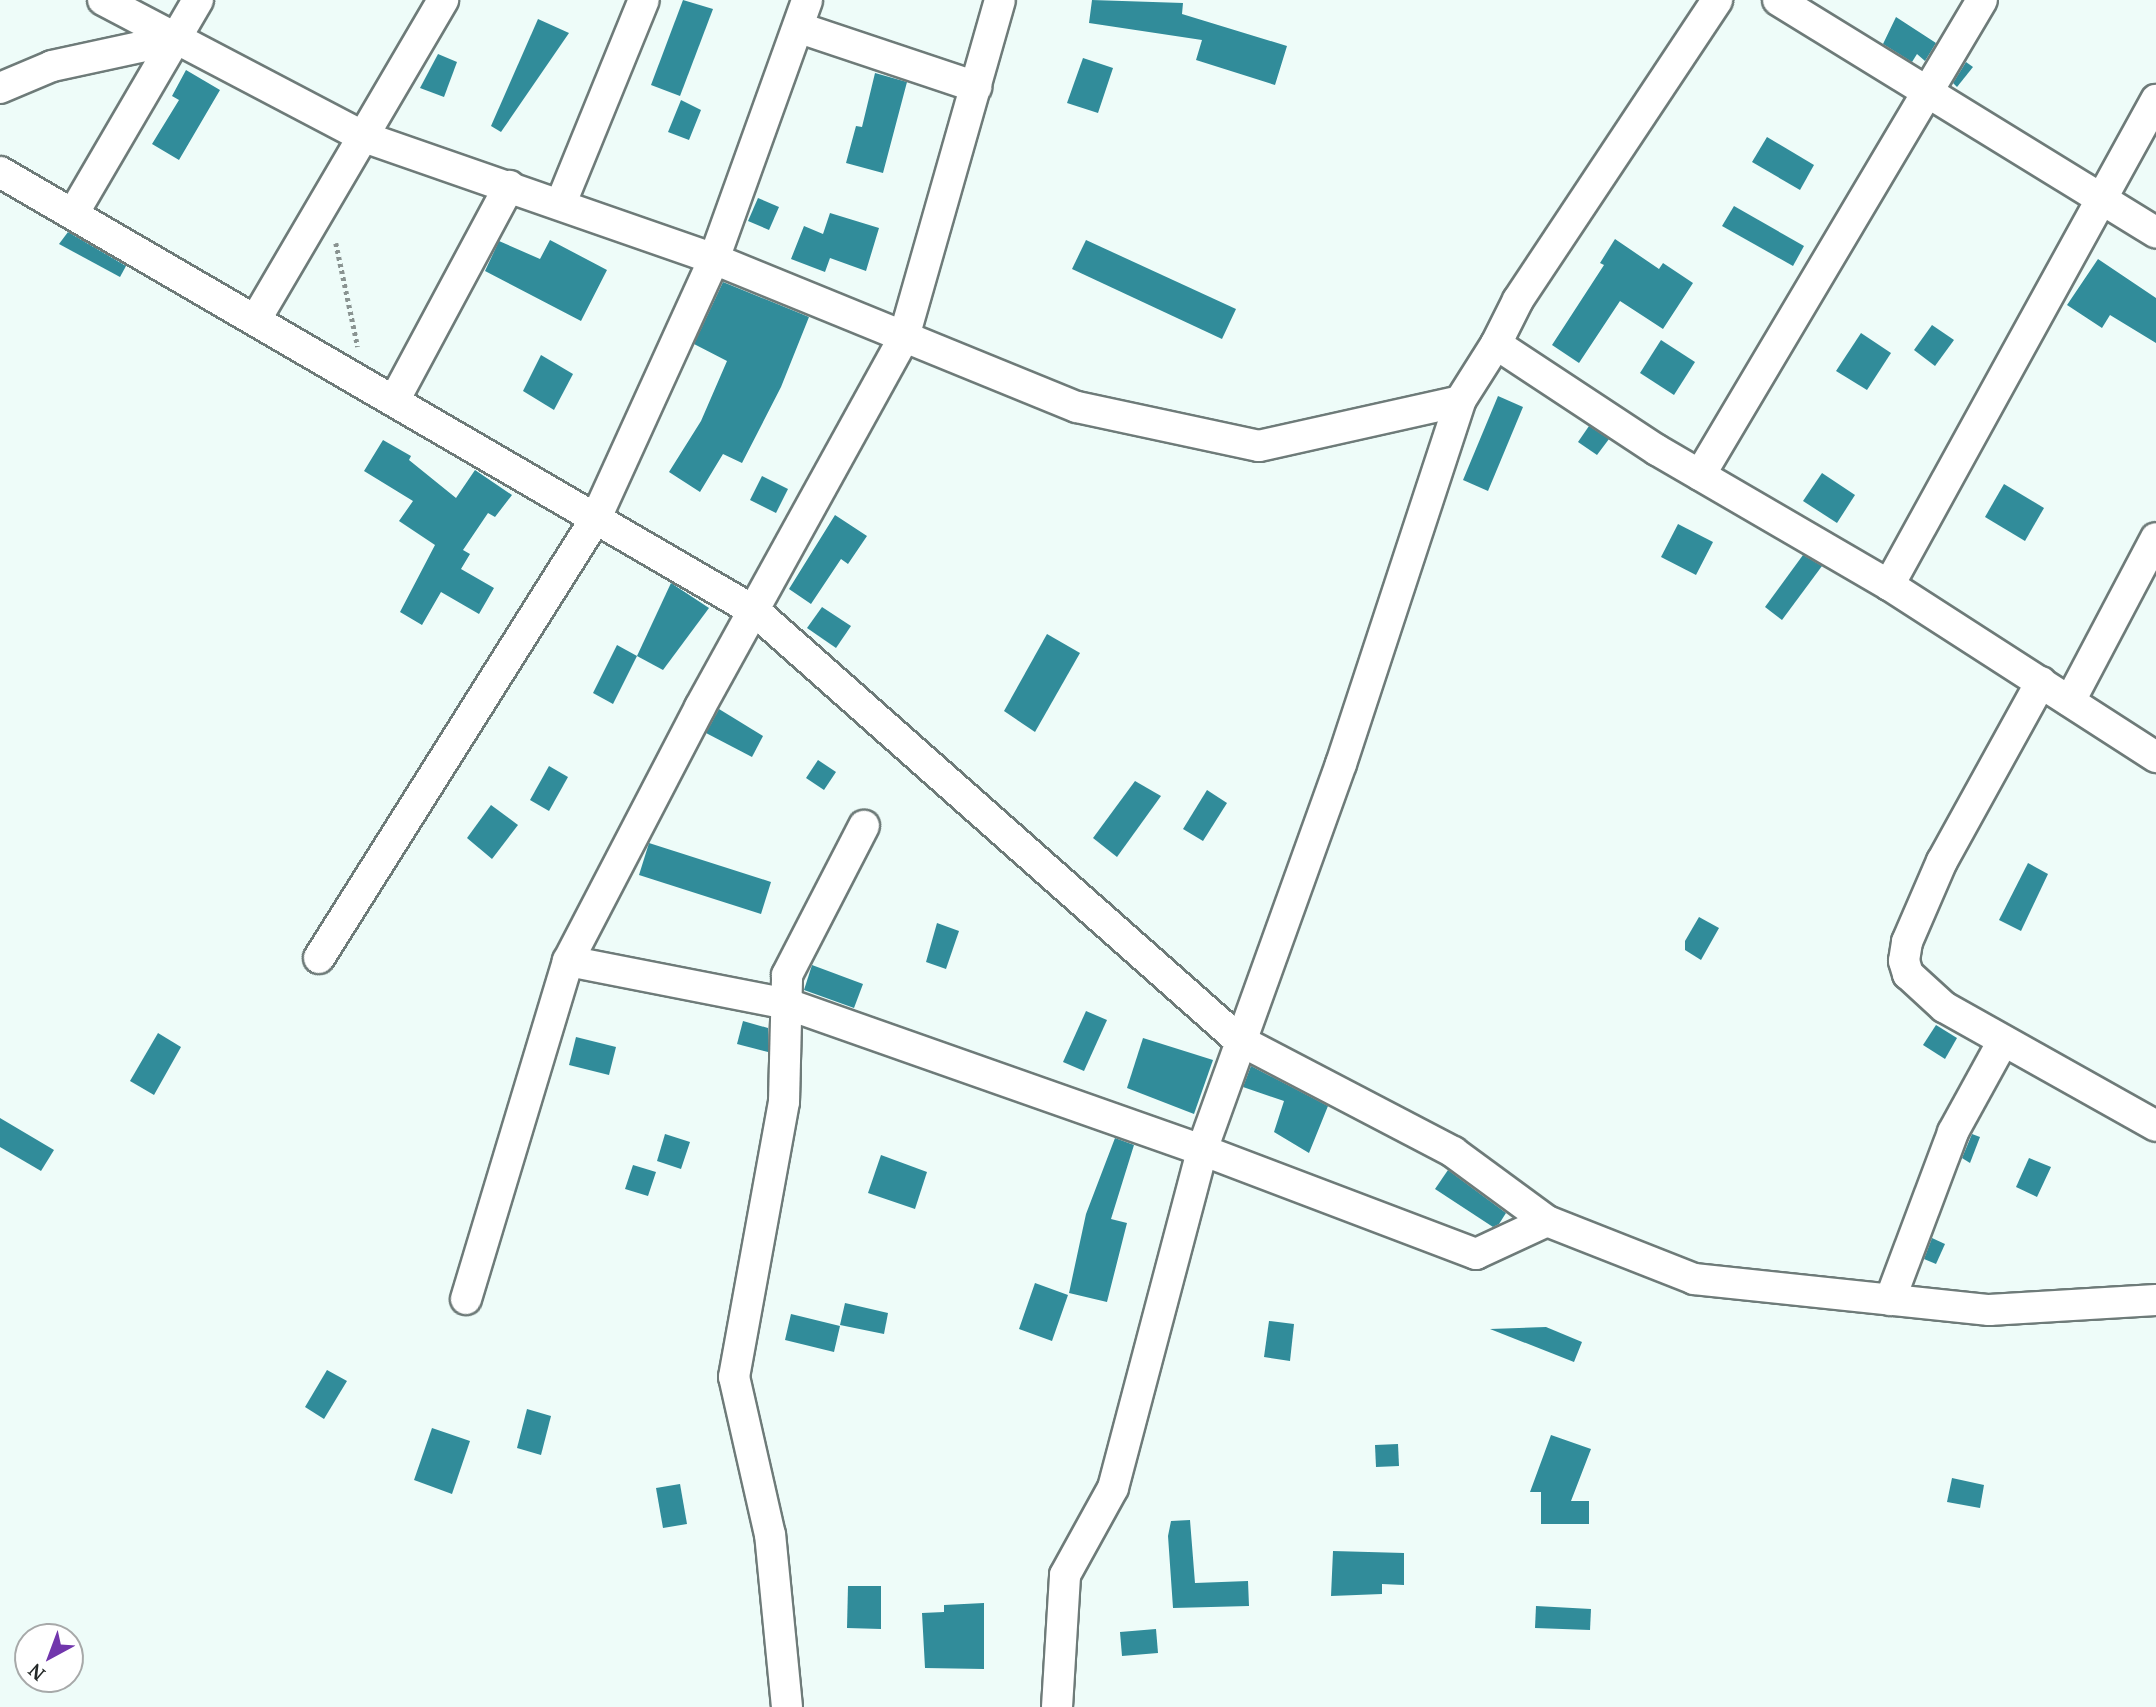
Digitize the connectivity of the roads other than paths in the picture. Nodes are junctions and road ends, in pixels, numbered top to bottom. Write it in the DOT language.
graph roads {
  1 [pos="103,0"];
  2 [pos="198,0"];
  3 [pos="443,0"];
  4 [pos="644,0"];
  5 [pos="1000,0"];
  6 [pos="1717,0"];
  7 [pos="1778,0"];
  8 [pos="1982,0"];
  9 [pos="804,14"];
  10 [pos="172,40"];
  11 [pos="976,87"];
  12 [pos="0,88"];
  13 [pos="1931,90"];
  14 [pos="2156,100"];
  15 [pos="364,136"];
  16 [pos="0,172"];
  17 [pos="509,186"];
  18 [pos="2101,200"];
  19 [pos="561,203"];
  20 [pos="73,214"];
  21 [pos="2156,233"];
  22 [pos="714,259"];
  23 [pos="256,319"];
  24 [pos="904,337"];
  25 [pos="1496,344"];
  26 [pos="395,400"];
  27 [pos="1460,401"];
  28 [pos="1700,475"];
  29 [pos="596,518"];
  30 [pos="2156,538"];
  31 [pos="1889,585"];
  32 [pos="757,612"];
  33 [pos="2041,682"];
  34 [pos="2070,701"];
  35 [pos="2156,757"];
  36 [pos="864,826"];
  37 [pos="319,958"];
  38 [pos="568,961"];
  39 [pos="787,1004"];
  40 [pos="1239,1040"];
  41 [pos="2003,1041"];
  42 [pos="2156,1126"];
  43 [pos="1202,1150"];
  44 [pos="1547,1221"];
  45 [pos="466,1299"];
  46 [pos="1890,1300"];
  47 [pos="2156,1300"];
  48 [pos="787,1707"];
  49 [pos="1057,1707"];
  1 -- 10 [label="street"];
  2 -- 10 [label="street"];
  3 -- 15 [label="street"];
  4 -- 19 [label="street"];
  5 -- 11 [label="street"];
  6 -- 25 [label="street"];
  7 -- 13 [label="street"];
  8 -- 13 [label="street"];
  9 -- 11 [label="street"];
  9 -- 22 [label="street"];
  10 -- 12 [label="street"];
  10 -- 15 [label="street"];
  10 -- 20 [label="street"];
  11 -- 24 [label="street"];
  13 -- 18 [label="street"];
  13 -- 28 [label="street"];
  14 -- 18 [label="street"];
  15 -- 17 [label="street"];
  15 -- 23 [label="street"];
  16 -- 20 [label="street"];
  17 -- 19 [label="street"];
  17 -- 26 [label="street"];
  18 -- 21 [label="street"];
  18 -- 31 [label="street"];
  19 -- 22 [label="street"];
  20 -- 23 [label="street"];
  22 -- 24 [label="street"];
  22 -- 29 [label="street"];
  23 -- 26 [label="street"];
  24 -- 27 [label="street"];
  24 -- 32 [label="street"];
  25 -- 27 [label="street"];
  25 -- 28 [label="street"];
  26 -- 29 [label="street"];
  27 -- 40 [label="street"];
  28 -- 31 [label="street"];
  29 -- 32 [label="street"];
  29 -- 37 [label="street"];
  30 -- 34 [label="street"];
  31 -- 33 [label="street"];
  32 -- 38 [label="street"];
  32 -- 40 [label="street"];
  33 -- 34 [label="street"];
  33 -- 41 [label="street"];
  34 -- 35 [label="street"];
  36 -- 39 [label="street"];
  38 -- 39 [label="street"];
  38 -- 45 [label="street"];
  39 -- 43 [label="street"];
  39 -- 48 [label="street"];
  40 -- 43 [label="street"];
  40 -- 44 [label="street"];
  41 -- 42 [label="street"];
  41 -- 46 [label="street"];
  43 -- 44 [label="street"];
  43 -- 49 [label="street"];
  44 -- 46 [label="street"];
  46 -- 47 [label="street"];
}
